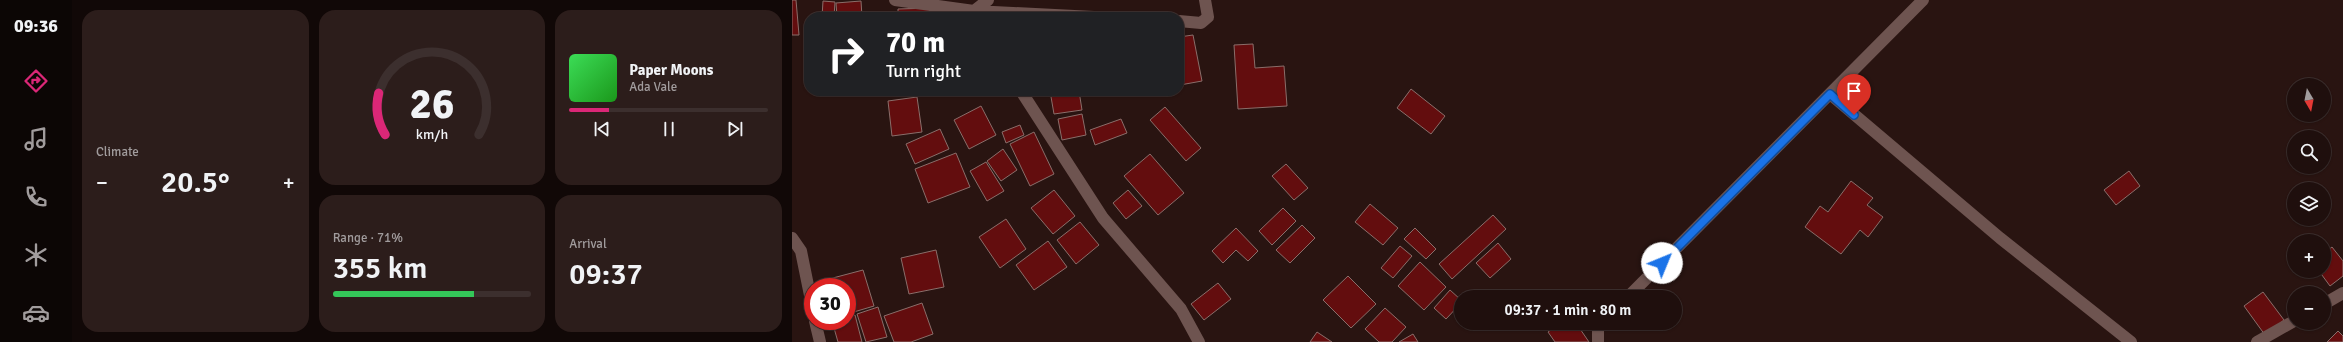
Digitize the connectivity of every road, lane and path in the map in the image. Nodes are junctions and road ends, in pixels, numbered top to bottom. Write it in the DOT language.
graph roads {
  1 [pos="895,0"];
  2 [pos="988,0"];
  3 [pos="1205,0"];
  4 [pos="1923,0"];
  5 [pos="964,12"];
  6 [pos="978,12"];
  7 [pos="1184,21"];
  8 [pos="1830,94"];
  9 [pos="1024,96"];
  10 [pos="792,238"];
  11 [pos="806,278"];
  12 [pos="1635,290"];
  13 [pos="2343,293"];
  14 [pos="2331,300"];
  15 [pos="2287,325"];
  16 [pos="817,330"];
  17 [pos="1598,330"];
  18 [pos="820,342"];
  19 [pos="1199,342"];
  20 [pos="1598,342"];
  21 [pos="2131,342"];
  22 [pos="2257,342"];
  1 -- 5 [label="street"];
  2 -- 6 [label="street"];
  3 -- 7 [label="street"];
  4 -- 8 [label="street"];
  8 -- 12 [label="street"];
  8 -- 21 [label="street"];
  9 -- 19 [label="street"];
  10 -- 11 [label="street"];
  13 -- 14 [label="street"];
  15 -- 22 [label="street"];
  16 -- 18 [label="street"];
  17 -- 20 [label="street"];
}
